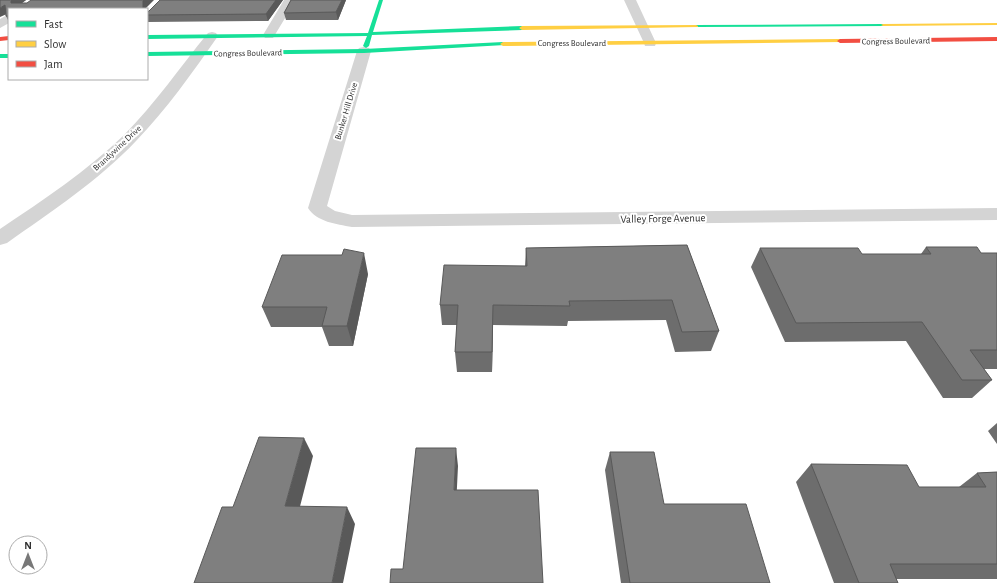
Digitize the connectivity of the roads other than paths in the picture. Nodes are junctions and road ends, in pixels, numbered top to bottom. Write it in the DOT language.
graph roads {
  1 [pos="290,0"];
  2 [pos="381,0"];
  3 [pos="630,0"];
  4 [pos="954,24"];
  5 [pos="997,24"];
  6 [pos="642,27"];
  7 [pos="370,34"];
  8 [pos="269,35"];
  9 [pos="212,36"];
  10 [pos="148,37"];
  11 [pos="976,40"];
  12 [pos="997,40"];
  13 [pos="650,43"];
  14 [pos="364,51"];
  15 [pos="198,53"];
  16 [pos="148,54"];
  17 [pos="997,214"];
  18 [pos="329,216"];
  19 [pos="0,238"];
  1 -- 8 [label="street"];
  2 -- 7 [label="street, Bunker Hill Drive"];
  3 -- 6 [label="street"];
  4 -- 5 [label="street, Congress Boulevard"];
  4 -- 6 [label="street, Congress Boulevard"];
  4 -- 11 [label="street"];
  6 -- 7 [label="street, Congress Boulevard"];
  6 -- 13 [label="street"];
  7 -- 8 [label="street, Congress Boulevard"];
  7 -- 14 [label="street, Bunker Hill Drive"];
  8 -- 9 [label="street, Congress Boulevard"];
  9 -- 10 [label="street, Congress Boulevard"];
  9 -- 15 [label="street, Brandywine Drive"];
  11 -- 12 [label="street, Congress Boulevard"];
  11 -- 13 [label="street, Congress Boulevard"];
  13 -- 14 [label="street, Congress Boulevard"];
  14 -- 15 [label="street, Congress Boulevard"];
  14 -- 18 [label="street, Bunker Hill Drive"];
  15 -- 16 [label="street, Congress Boulevard"];
  15 -- 19 [label="street, Brandywine Drive"];
  17 -- 18 [label="street, Valley Forge Avenue"];
}
